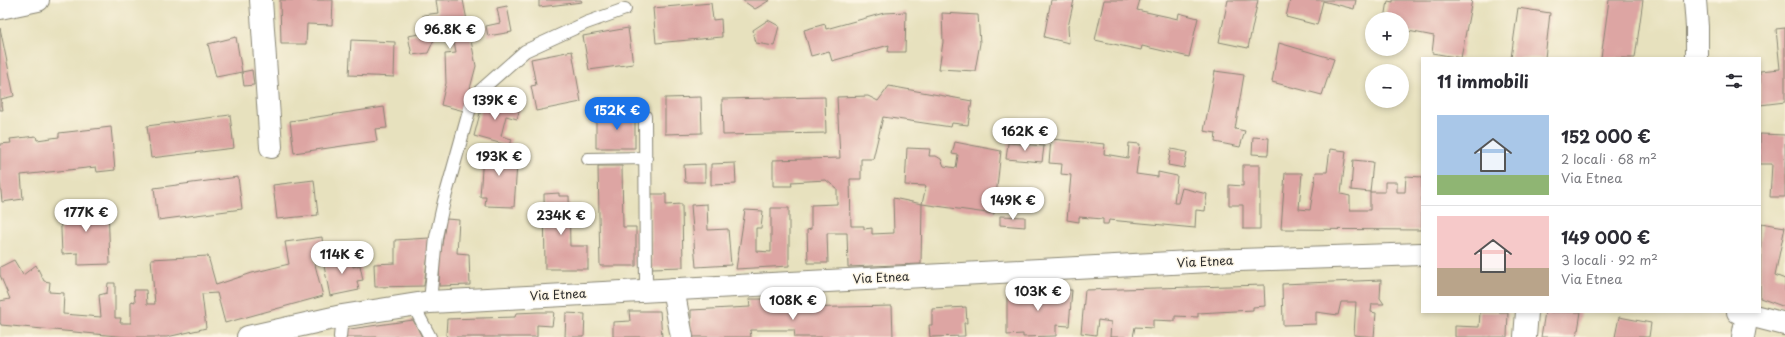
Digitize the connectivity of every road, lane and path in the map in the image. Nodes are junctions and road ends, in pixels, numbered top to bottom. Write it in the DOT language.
graph roads {
  1 [pos="38,0"];
  2 [pos="261,0"];
  3 [pos="1695,0"];
  4 [pos="0,8"];
  5 [pos="625,9"];
  6 [pos="1697,57"];
  7 [pos="645,116"];
  8 [pos="272,147"];
  9 [pos="646,158"];
  10 [pos="588,159"];
  11 [pos="1421,254"];
  12 [pos="674,289"];
  13 [pos="646,290"];
  14 [pos="421,303"];
  15 [pos="1527,313"];
  16 [pos="1742,313"];
  17 [pos="1785,324"];
  18 [pos="341,327"];
  19 [pos="248,337"];
  20 [pos="430,337"];
  21 [pos="682,337"];
  22 [pos="1525,337"];
  23 [pos="1743,337"];
  1 -- 4 [label="main road"];
  2 -- 8 [label="main road"];
  3 -- 6 [label="main road"];
  5 -- 14 [label="lane"];
  7 -- 9 [label="lane"];
  9 -- 10 [label="lane"];
  9 -- 13 [label="lane"];
  11 -- 12 [label="main road, Via Etnea"];
  12 -- 13 [label="main road, Via Etnea"];
  12 -- 21 [label="main road"];
  13 -- 14 [label="main road, Via Etnea"];
  14 -- 18 [label="main road, Via Etnea"];
  14 -- 20 [label="lane"];
  15 -- 22 [label="main road"];
  16 -- 17 [label="main road"];
  16 -- 23 [label="main road"];
  18 -- 19 [label="main road, Via Etnea"];
}
